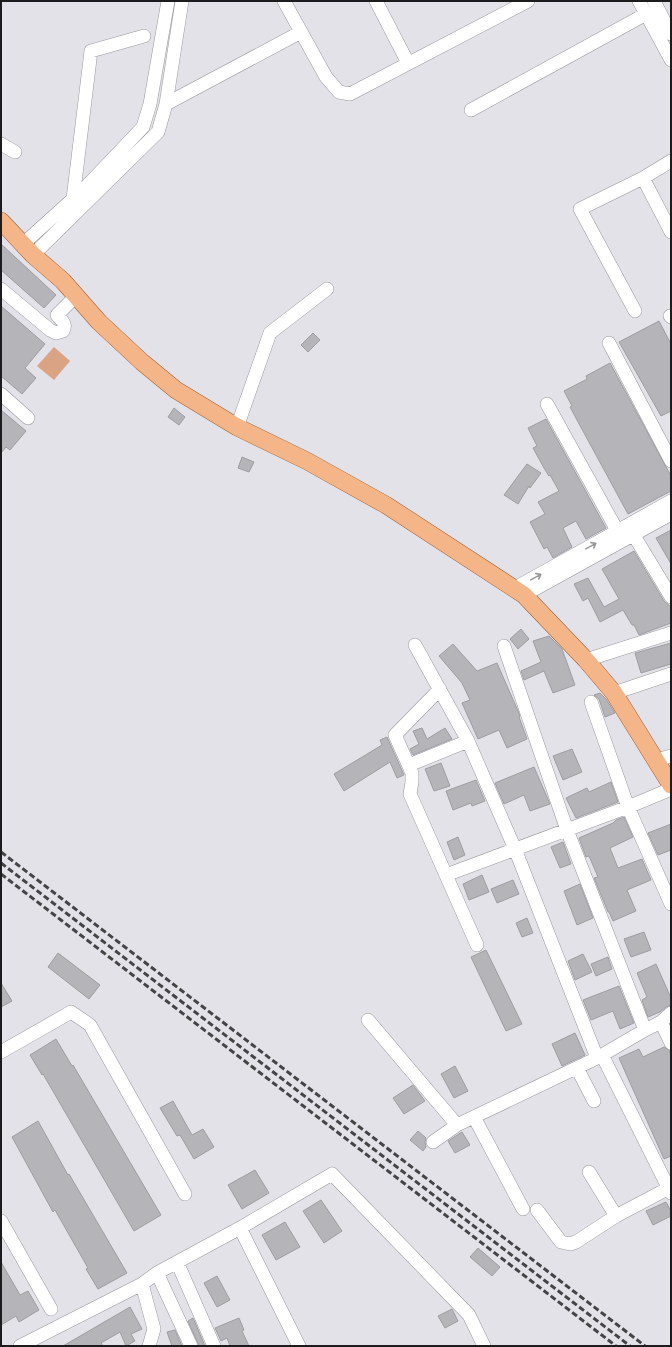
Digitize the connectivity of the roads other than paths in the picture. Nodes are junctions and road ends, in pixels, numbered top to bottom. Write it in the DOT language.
graph roads {
  1 [pos="168,1"];
  2 [pos="182,1"];
  3 [pos="284,1"];
  4 [pos="376,1"];
  5 [pos="528,1"];
  6 [pos="639,1"];
  7 [pos="654,1"];
  8 [pos="646,14"];
  9 [pos="301,32"];
  10 [pos="671,34"];
  11 [pos="144,36"];
  12 [pos="670,57"];
  13 [pos="408,63"];
  14 [pos="166,104"];
  15 [pos="471,110"];
  16 [pos="1,144"];
  17 [pos="15,152"];
  18 [pos="671,161"];
  19 [pos="643,178"];
  20 [pos="73,199"];
  21 [pos="1,221"];
  22 [pos="671,232"];
  23 [pos="28,250"];
  24 [pos="327,288"];
  25 [pos="1,289"];
  26 [pos="76,296"];
  27 [pos="635,311"];
  28 [pos="609,343"];
  29 [pos="1,394"];
  30 [pos="547,404"];
  31 [pos="28,418"];
  32 [pos="236,427"];
  33 [pos="671,461"];
  34 [pos="671,502"];
  35 [pos="671,514"];
  36 [pos="618,532"];
  37 [pos="633,534"];
  38 [pos="520,592"];
  39 [pos="671,597"];
  40 [pos="671,633"];
  41 [pos="415,645"];
  42 [pos="504,646"];
  43 [pos="586,660"];
  44 [pos="671,674"];
  45 [pos="440,689"];
  46 [pos="614,693"];
  47 [pos="591,702"];
  48 [pos="468,741"];
  49 [pos="664,758"];
  50 [pos="409,765"];
  51 [pos="671,784"];
  52 [pos="671,789"];
  53 [pos="628,807"];
  54 [pos="567,830"];
  55 [pos="515,849"];
  56 [pos="446,875"];
  57 [pos="671,904"];
  58 [pos="477,946"];
  59 [pos="671,1013"];
  60 [pos="368,1020"];
  61 [pos="661,1022"];
  62 [pos="645,1030"];
  63 [pos="671,1043"];
  64 [pos="1,1052"];
  65 [pos="599,1056"];
  66 [pos="577,1068"];
  67 [pos="594,1101"];
  68 [pos="474,1118"];
  69 [pos="458,1125"];
  70 [pos="433,1142"];
  71 [pos="589,1172"];
  72 [pos="670,1191"];
  73 [pos="185,1194"];
  74 [pos="523,1209"];
  75 [pos="537,1210"];
  76 [pos="616,1216"];
  77 [pos="1,1221"];
  78 [pos="240,1228"];
  79 [pos="177,1262"];
  80 [pos="157,1273"];
  81 [pos="142,1284"];
  82 [pos="51,1309"];
  83 [pos="147,1345"];
  84 [pos="20,1346"];
  85 [pos="191,1346"];
  86 [pos="214,1346"];
  87 [pos="299,1346"];
  88 [pos="484,1346"];
  1 -- 20 [label="street"];
  2 -- 14 [label="street"];
  3 -- 9 [label="street"];
  4 -- 13 [label="street"];
  5 -- 13 [label="street"];
  6 -- 8 [label="street"];
  7 -- 10 [label="street"];
  8 -- 12 [label="street"];
  8 -- 15 [label="street"];
  9 -- 13 [label="street"];
  9 -- 14 [label="street"];
  11 -- 20 [label="street"];
  14 -- 23 [label="street"];
  16 -- 17 [label="street"];
  18 -- 19 [label="street"];
  19 -- 22 [label="street"];
  19 -- 27 [label="street"];
  20 -- 23 [label="street"];
  21 -- 23 [label="main road"];
  23 -- 26 [label="main road"];
  24 -- 32 [label="street"];
  25 -- 26 [label="street"];
  26 -- 32 [label="main road"];
  28 -- 33 [label="street"];
  29 -- 31 [label="street"];
  30 -- 36 [label="street"];
  32 -- 38 [label="main road"];
  34 -- 36 [label="street"];
  35 -- 37 [label="street"];
  38 -- 36 [label="street, one-way"];
  37 -- 38 [label="street"];
  37 -- 39 [label="street"];
  38 -- 43 [label="main road"];
  40 -- 43 [label="street"];
  41 -- 45 [label="street"];
  42 -- 54 [label="street"];
  43 -- 46 [label="main road"];
  44 -- 46 [label="street"];
  45 -- 48 [label="street"];
  45 -- 50 [label="street"];
  46 -- 49 [label="main road"];
  47 -- 53 [label="street"];
  48 -- 50 [label="street"];
  48 -- 55 [label="street"];
  49 -- 51 [label="main road"];
  50 -- 56 [label="street"];
  52 -- 53 [label="street"];
  53 -- 54 [label="street"];
  53 -- 57 [label="street"];
  54 -- 55 [label="street"];
  54 -- 62 [label="street"];
  55 -- 56 [label="street"];
  55 -- 65 [label="street"];
  56 -- 58 [label="street"];
  59 -- 61 [label="street"];
  60 -- 69 [label="street"];
  61 -- 62 [label="street"];
  61 -- 63 [label="street"];
  62 -- 65 [label="street"];
  64 -- 73 [label="street"];
  65 -- 66 [label="street"];
  65 -- 72 [label="street"];
  66 -- 67 [label="street"];
  66 -- 68 [label="street"];
  68 -- 69 [label="street"];
  68 -- 74 [label="street"];
  69 -- 70 [label="street"];
  71 -- 76 [label="street"];
  72 -- 76 [label="street"];
  75 -- 76 [label="street"];
  77 -- 82 [label="street"];
  78 -- 79 [label="street"];
  78 -- 87 [label="street"];
  78 -- 88 [label="street"];
  79 -- 80 [label="street"];
  79 -- 86 [label="street"];
  80 -- 81 [label="street"];
  80 -- 85 [label="street"];
  81 -- 83 [label="street"];
  81 -- 84 [label="street"];
}
